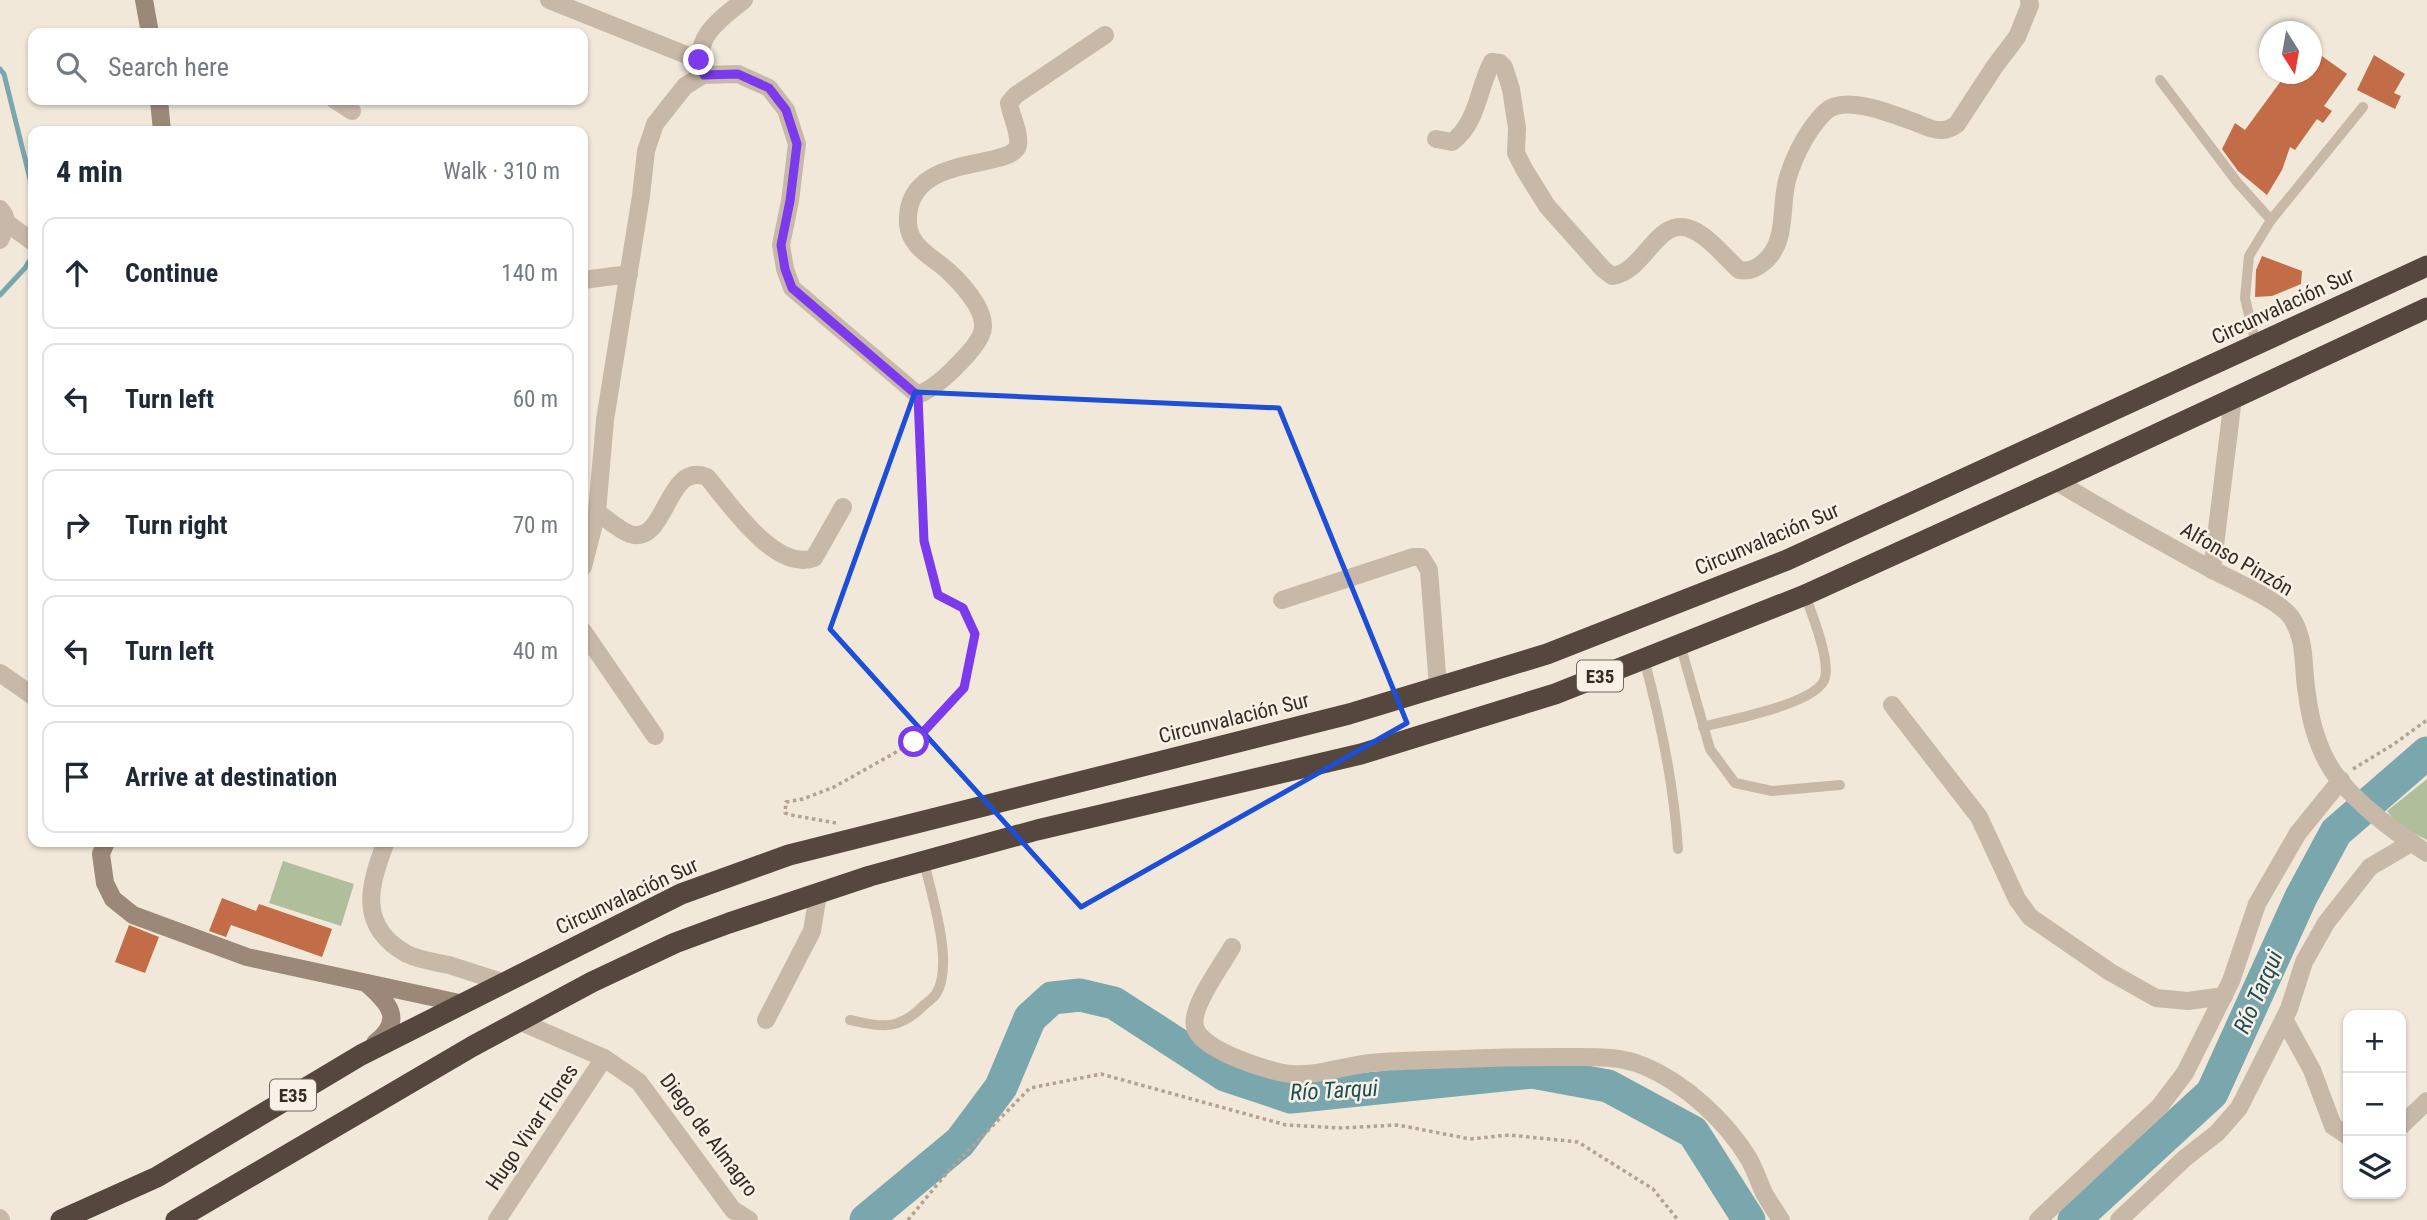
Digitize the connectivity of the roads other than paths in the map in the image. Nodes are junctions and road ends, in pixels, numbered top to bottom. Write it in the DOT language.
graph roads {
  1 [pos="148,0"];
  2 [pos="549,0"];
  3 [pos="744,0"];
  4 [pos="2029,0"];
  5 [pos="150,28"];
  6 [pos="1105,35"];
  7 [pos="701,67"];
  8 [pos="2160,80"];
  9 [pos="159,105"];
  10 [pos="343,105"];
  11 [pos="2364,107"];
  12 [pos="352,111"];
  13 [pos="162,126"];
  14 [pos="1436,139"];
  15 [pos="4,216"];
  16 [pos="2271,220"];
  17 [pos="28,237"];
  18 [pos="0,240"];
  19 [pos="2427,267"];
  20 [pos="629,274"];
  21 [pos="588,280"];
  22 [pos="2427,308"];
  23 [pos="2256,345"];
  24 [pos="2233,398"];
  25 [pos="2056,481"];
  26 [pos="843,507"];
  27 [pos="597,512"];
  28 [pos="588,547"];
  29 [pos="2212,570"];
  30 [pos="1805,594"];
  31 [pos="1282,600"];
  32 [pos="588,638"];
  33 [pos="1680,644"];
  34 [pos="1644,659"];
  35 [pos="0,673"];
  36 [pos="1438,687"];
  37 [pos="28,693"];
  38 [pos="1892,705"];
  39 [pos="1703,727"];
  40 [pos="654,736"];
  41 [pos="2340,780"];
  42 [pos="1840,785"];
  43 [pos="2411,843"];
  44 [pos="103,847"];
  45 [pos="384,847"];
  46 [pos="1678,849"];
  47 [pos="2427,853"];
  48 [pos="925,861"];
  49 [pos="818,894"];
  50 [pos="1232,947"];
  51 [pos="363,981"];
  52 [pos="505,983"];
  53 [pos="2224,996"];
  54 [pos="464,1004"];
  55 [pos="2284,1019"];
  56 [pos="766,1020"];
  57 [pos="850,1020"];
  58 [pos="519,1021"];
  59 [pos="360,1055"];
  60 [pos="604,1058"];
  61 [pos="2427,1101"];
  62 [pos="2406,1121"];
  63 [pos="2343,1133"];
  64 [pos="61,1220"];
  65 [pos="176,1220"];
  66 [pos="497,1220"];
  67 [pos="749,1220"];
  68 [pos="1781,1220"];
  69 [pos="2038,1220"];
  70 [pos="2119,1220"];
  1 -- 5 [label="street"];
  2 -- 7 [label="street"];
  3 -- 7 [label="street"];
  4 -- 14 [label="street"];
  6 -- 7 [label="street"];
  7 -- 20 [label="street"];
  8 -- 16 [label="lane"];
  9 -- 13 [label="street"];
  10 -- 12 [label="street"];
  11 -- 16 [label="lane"];
  15 -- 17 [label="street"];
  15 -- 18 [label="street"];
  16 -- 23 [label="lane"];
  19 -- 23 [label="highway, Circunvalación Sur / E35"];
  20 -- 21 [label="street"];
  20 -- 27 [label="street"];
  22 -- 24 [label="highway, E35"];
  23 -- 36 [label="highway, Circunvalación Sur / E35"];
  24 -- 25 [label="highway, E35"];
  24 -- 29 [label="street"];
  25 -- 29 [label="street, Alfonso Pinzón"];
  25 -- 30 [label="highway, E35"];
  26 -- 27 [label="street"];
  27 -- 28 [label="street"];
  29 -- 41 [label="street, Alfonso Pinzón"];
  30 -- 33 [label="highway, E35"];
  30 -- 39 [label="lane"];
  31 -- 36 [label="street"];
  32 -- 40 [label="street"];
  33 -- 34 [label="highway, E35"];
  33 -- 39 [label="lane"];
  34 -- 46 [label="lane"];
  34 -- 48 [label="highway, E35"];
  35 -- 37 [label="street"];
  36 -- 52 [label="highway, Circunvalación Sur / E35"];
  38 -- 53 [label="street"];
  39 -- 42 [label="lane"];
  41 -- 43 [label="street, Alfonso Pinzón"];
  41 -- 53 [label="street"];
  43 -- 47 [label="street, Alfonso Pinzón"];
  43 -- 55 [label="street"];
  44 -- 51 [label="street"];
  45 -- 52 [label="street"];
  48 -- 49 [label="highway, E35"];
  48 -- 57 [label="lane"];
  49 -- 56 [label="street"];
  49 -- 58 [label="highway, E35"];
  50 -- 68 [label="street"];
  51 -- 54 [label="street"];
  51 -- 59 [label="street"];
  52 -- 54 [label="highway, Circunvalación Sur / E35"];
  53 -- 69 [label="street"];
  54 -- 59 [label="highway, Circunvalación Sur / E35"];
  55 -- 63 [label="street"];
  55 -- 70 [label="street"];
  58 -- 60 [label="street, Diego de Almagro"];
  58 -- 65 [label="highway, E35"];
  59 -- 64 [label="highway, Circunvalación Sur / E35"];
  60 -- 66 [label="street, Hugo Vivar Flores"];
  60 -- 67 [label="street, Diego de Almagro"];
  61 -- 62 [label="street"];
}
